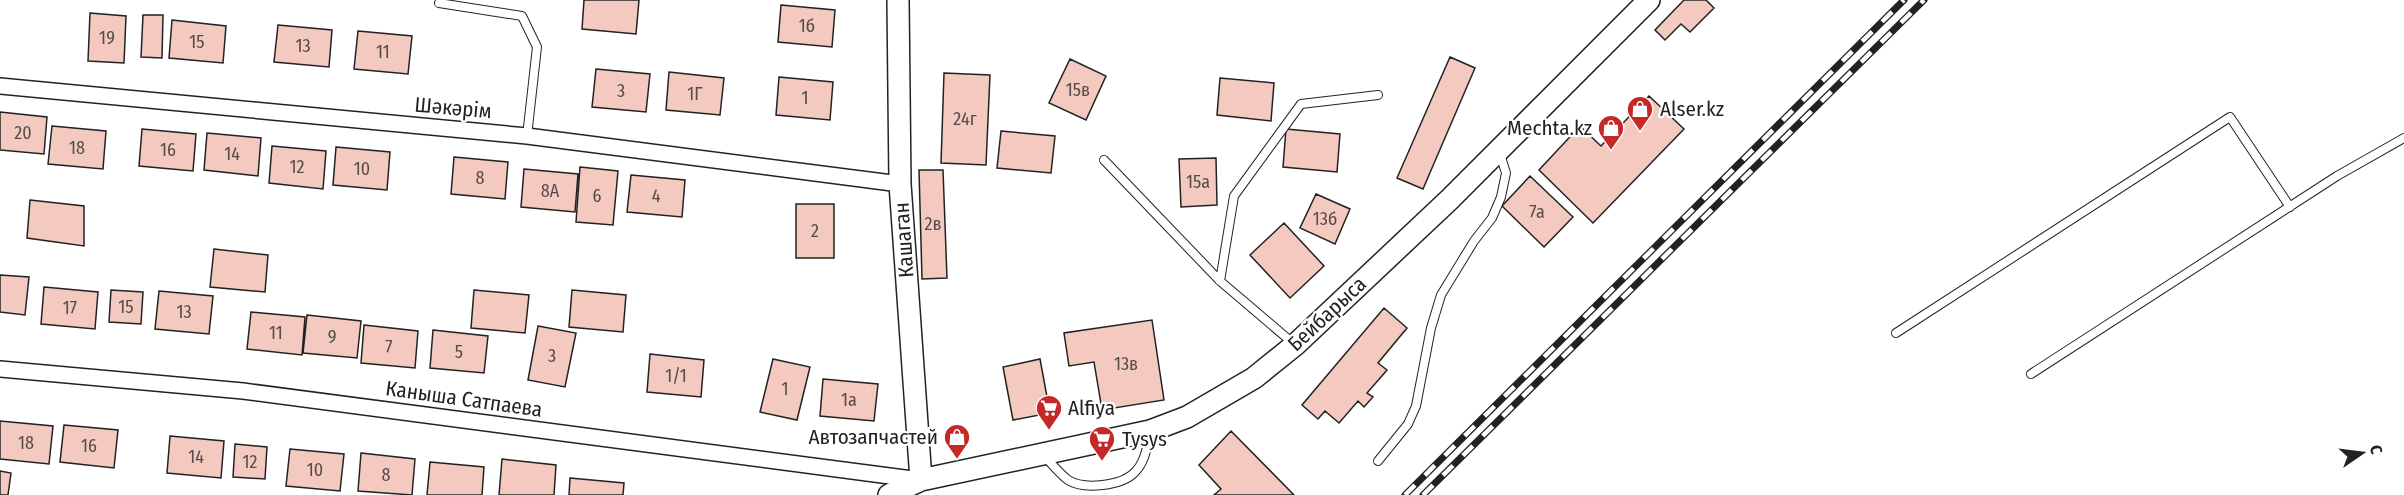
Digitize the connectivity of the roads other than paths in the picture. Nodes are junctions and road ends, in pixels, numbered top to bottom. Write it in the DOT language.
graph roads {
  1 [pos="898,0"];
  2 [pos="1648,0"];
  3 [pos="439,3"];
  4 [pos="0,86"];
  5 [pos="1378,95"];
  6 [pos="527,136"];
  7 [pos="2404,138"];
  8 [pos="1498,150"];
  9 [pos="1104,160"];
  10 [pos="900,184"];
  11 [pos="2290,207"];
  12 [pos="1220,281"];
  13 [pos="1896,333"];
  14 [pos="1295,345"];
  15 [pos="0,369"];
  16 [pos="2031,374"];
  17 [pos="1150,431"];
  18 [pos="1044,455"];
  19 [pos="1378,460"];
  20 [pos="921,480"];
  21 [pos="890,495"];
  1 -- 10 [label="street, Кашаган"];
  2 -- 8 [label="street, Бейбарыса"];
  3 -- 6 [label="lane"];
  4 -- 6 [label="street, Шәкәрім"];
  5 -- 12 [label="lane"];
  6 -- 10 [label="street, Шәкәрім"];
  7 -- 11 [label="lane"];
  8 -- 14 [label="street, Бейбарыса"];
  8 -- 19 [label="lane"];
  9 -- 12 [label="lane"];
  10 -- 20 [label="street, Кашаган"];
  11 -- 13 [label="lane"];
  11 -- 16 [label="lane"];
  12 -- 14 [label="lane"];
  14 -- 17 [label="street, Бейбарыса"];
  15 -- 20 [label="street, Каныша Сатпаева"];
  17 -- 18 [label="street, Бейбарыса"];
  17 -- 18 [label="lane"];
  18 -- 20 [label="street, Бейбарыса"];
  20 -- 21 [label="street, Бейбарыса"];
}
